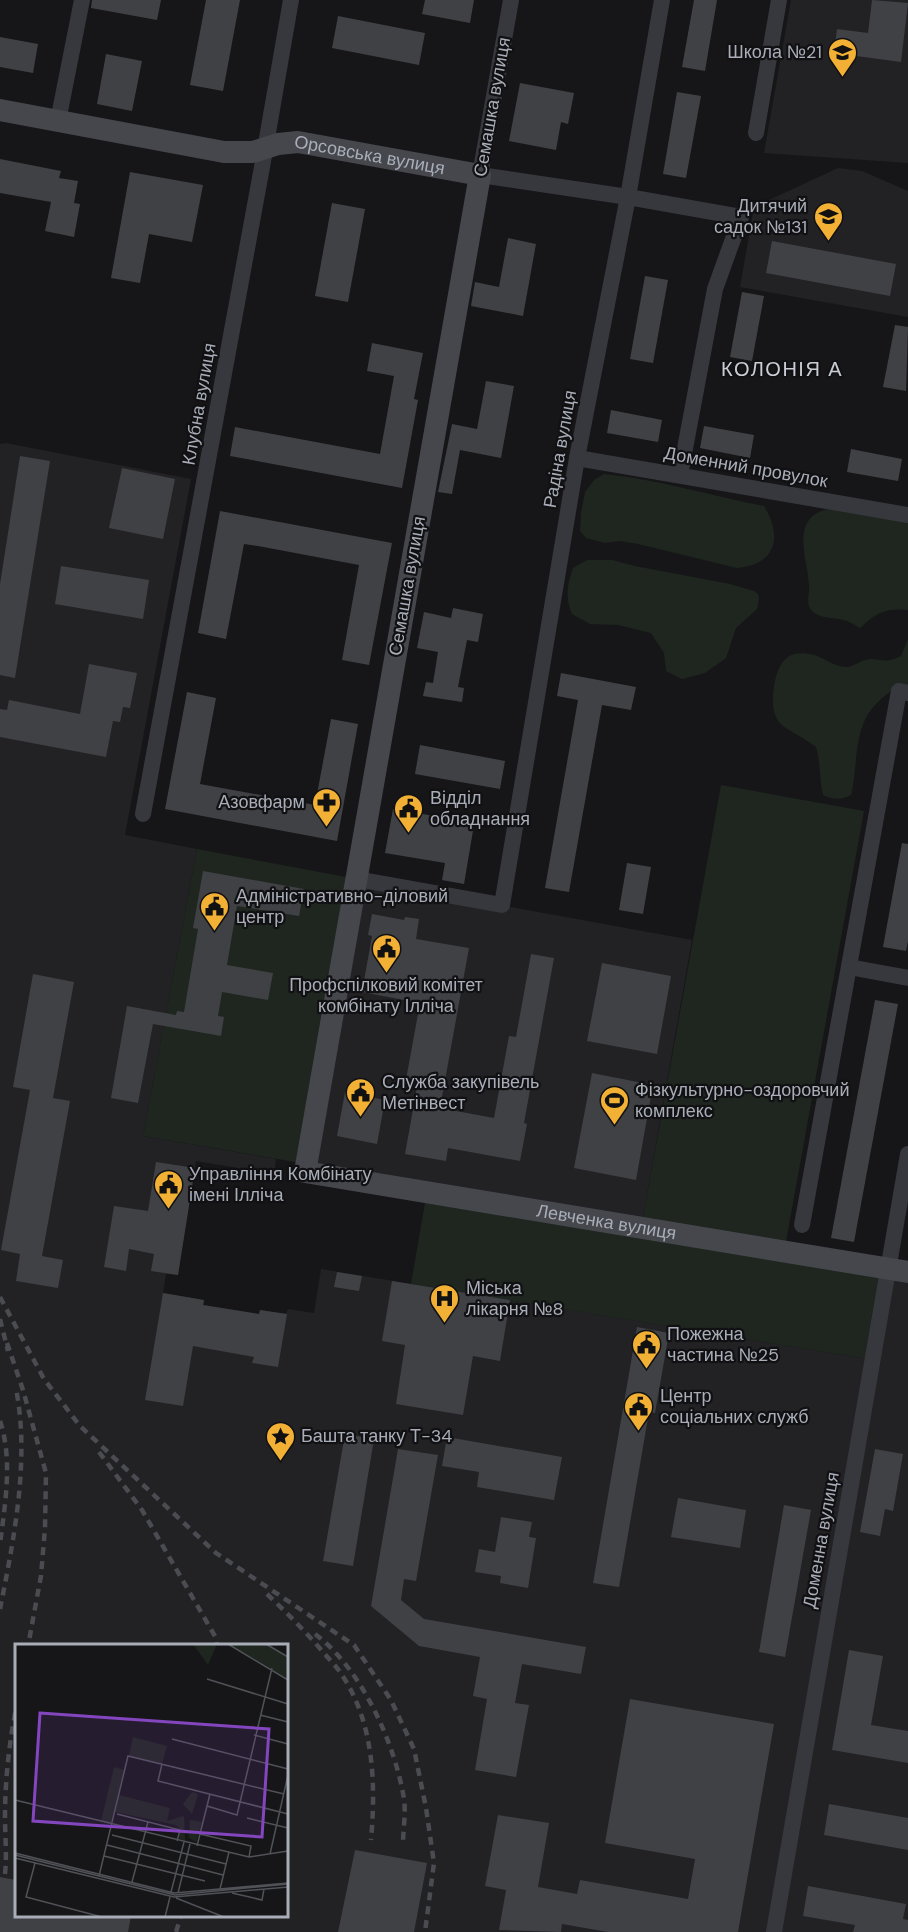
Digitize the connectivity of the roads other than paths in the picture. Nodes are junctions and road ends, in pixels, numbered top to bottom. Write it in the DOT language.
graph roads {
  1 [pos="82,0"];
  2 [pos="291,0"];
  3 [pos="511,0"];
  4 [pos="662,0"];
  5 [pos="779,0"];
  6 [pos="0,111"];
  7 [pos="58,121"];
  8 [pos="756,133"];
  9 [pos="265,149"];
  10 [pos="480,175"];
  11 [pos="628,197"];
  12 [pos="577,458"];
  13 [pos="680,476"];
  14 [pos="908,515"];
  15 [pos="908,693"];
  16 [pos="143,814"];
  17 [pos="357,879"];
  18 [pos="849,967"];
  19 [pos="908,978"];
  20 [pos="908,1154"];
  21 [pos="306,1172"];
  22 [pos="802,1225"];
  23 [pos="898,1270"];
  24 [pos="774,1932"];
  1 -- 7 [label="street"];
  2 -- 9 [label="street, Клубна вулиця"];
  3 -- 10 [label="street, Семашка вулиця"];
  4 -- 11 [label="street, Радіна вулиця"];
  5 -- 8 [label="street"];
  6 -- 7 [label="street, Орсовська вулиця"];
  7 -- 9 [label="street, Орсовська вулиця"];
  9 -- 10 [label="street, Орсовська вулиця"];
  9 -- 16 [label="street, Клубна вулиця"];
  10 -- 11 [label="street, Орсовська вулиця"];
  10 -- 17 [label="street, Семашка вулиця"];
  11 -- 12 [label="street, Радіна вулиця"];
  11 -- 13 [label="street, Орсовська вулиця"];
  12 -- 13 [label="street, Доменний провулок"];
  12 -- 17 [label="street, Радіна вулиця"];
  13 -- 14 [label="street, Доменний провулок"];
  15 -- 18 [label="street"];
  17 -- 21 [label="street, Семашка вулиця"];
  18 -- 19 [label="street"];
  18 -- 22 [label="street"];
  20 -- 23 [label="street, Доменна вулиця"];
  21 -- 23 [label="street, Левченка вулиця"];
  23 -- 24 [label="street, Доменна вулиця"];
}
